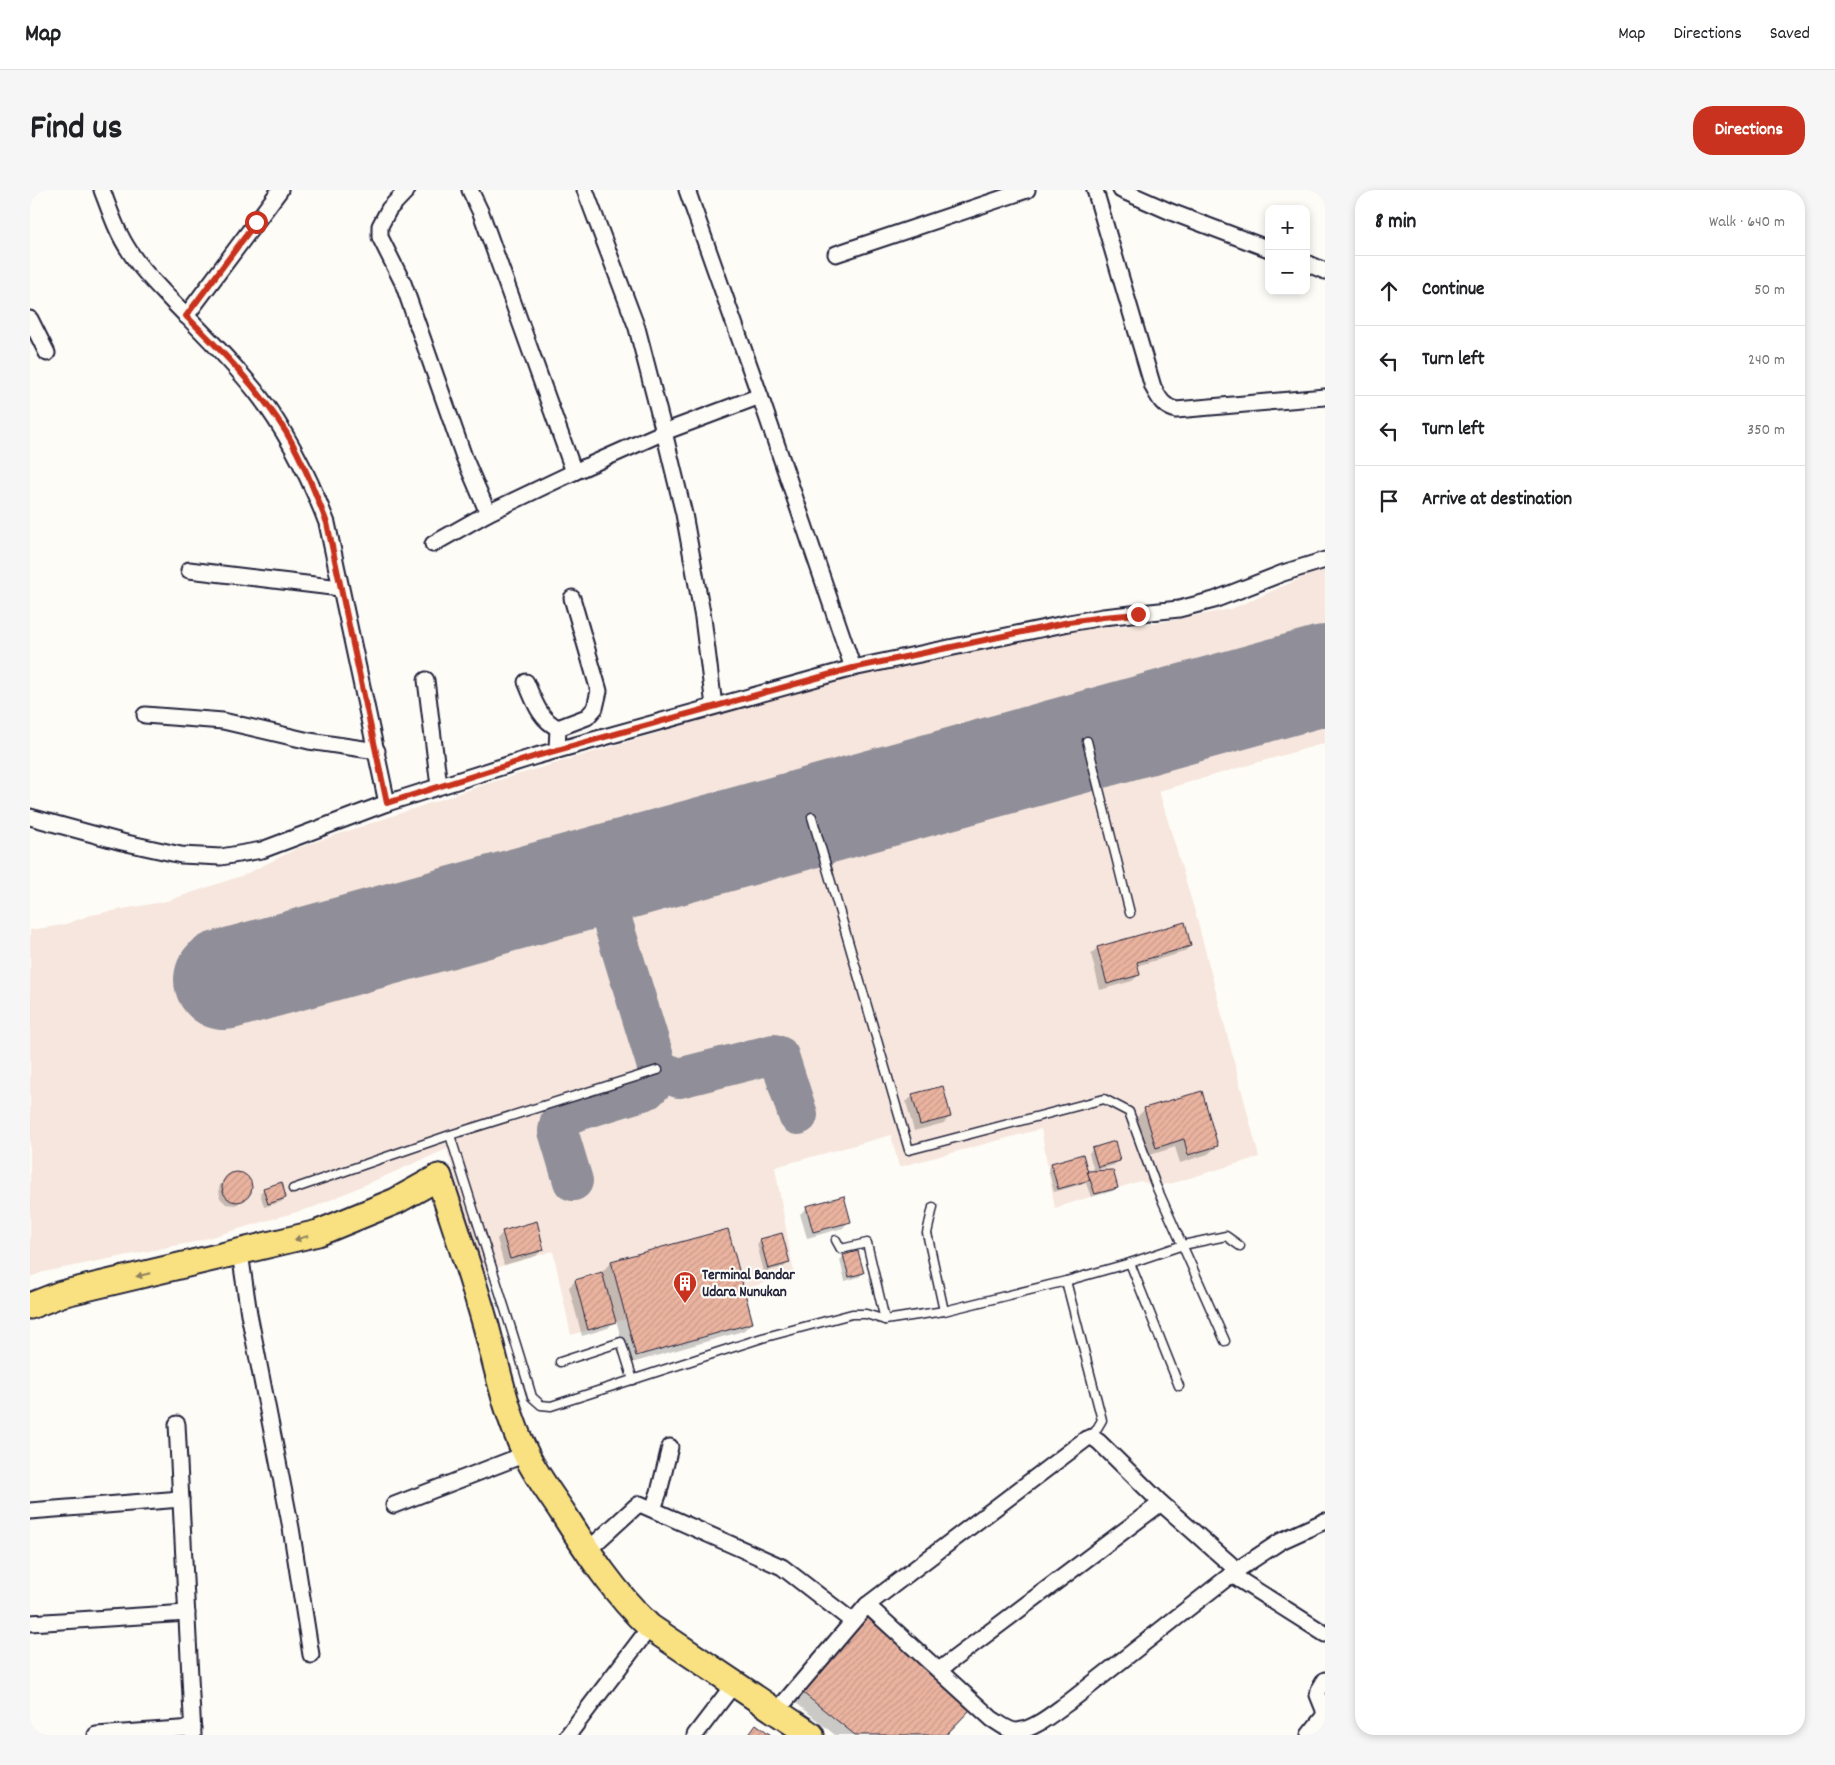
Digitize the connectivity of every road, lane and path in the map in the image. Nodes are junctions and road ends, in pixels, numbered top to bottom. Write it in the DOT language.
graph roads {
  1 [pos="102,190"];
  2 [pos="280,190"];
  3 [pos="470,190"];
  4 [pos="584,190"];
  5 [pos="687,190"];
  6 [pos="1027,190"];
  7 [pos="1095,190"];
  8 [pos="1121,190"];
  9 [pos="401,192"];
  10 [pos="1265,247"];
  11 [pos="836,254"];
  12 [pos="1310,265"];
  13 [pos="1325,271"];
  14 [pos="186,316"];
  15 [pos="30,320"];
  16 [pos="47,353"];
  17 [pos="760,396"];
  18 [pos="1325,397"];
  19 [pos="664,432"];
  20 [pos="574,472"];
  21 [pos="488,513"];
  22 [pos="433,544"];
  23 [pos="1325,560"];
  24 [pos="189,570"];
  25 [pos="340,588"];
  26 [pos="572,598"];
  27 [pos="853,668"];
  28 [pos="426,680"];
  29 [pos="526,682"];
  30 [pos="714,706"];
  31 [pos="145,714"];
  32 [pos="558,728"];
  33 [pos="1087,740"];
  34 [pos="557,750"];
  35 [pos="376,752"];
  36 [pos="439,786"];
  37 [pos="387,803"];
  38 [pos="812,817"];
  39 [pos="30,818"];
  40 [pos="1130,913"];
  41 [pos="658,1070"];
  42 [pos="450,1135"];
  43 [pos="439,1177"];
  44 [pos="293,1189"];
  45 [pos="932,1207"];
  46 [pos="836,1240"];
  47 [pos="1183,1245"];
  48 [pos="1240,1246"];
  49 [pos="240,1253"];
  50 [pos="1130,1263"];
  51 [pos="485,1281"];
  52 [pos="1066,1281"];
  53 [pos="30,1287"];
  54 [pos="30,1306"];
  55 [pos="944,1311"];
  56 [pos="885,1320"];
  57 [pos="1225,1341"];
  58 [pos="560,1362"];
  59 [pos="633,1380"];
  60 [pos="1179,1386"];
  61 [pos="177,1424"];
  62 [pos="1092,1437"];
  63 [pos="670,1447"];
  64 [pos="526,1454"];
  65 [pos="181,1499"];
  66 [pos="1161,1503"];
  67 [pos="394,1505"];
  68 [pos="653,1509"];
  69 [pos="30,1511"];
  70 [pos="1325,1521"];
  71 [pos="588,1551"];
  72 [pos="1235,1572"];
  73 [pos="867,1605"];
  74 [pos="187,1613"];
  75 [pos="852,1621"];
  76 [pos="30,1623"];
  77 [pos="650,1627"];
  78 [pos="1325,1634"];
  79 [pos="311,1655"];
  80 [pos="939,1670"];
  81 [pos="1325,1680"];
  82 [pos="734,1684"];
  83 [pos="776,1712"];
  84 [pos="193,1731"];
  85 [pos="96,1735"];
  86 [pos="568,1735"];
  87 [pos="695,1735"];
  88 [pos="810,1735"];
  89 [pos="1309,1735"];
  1 -- 14 [label="street"];
  2 -- 14 [label="street"];
  3 -- 20 [label="street"];
  4 -- 19 [label="street"];
  5 -- 17 [label="street"];
  6 -- 11 [label="street"];
  7 -- 18 [label="street"];
  8 -- 10 [label="street"];
  9 -- 21 [label="street"];
  12 -- 13 [label="street"];
  14 -- 25 [label="street"];
  15 -- 16 [label="street"];
  17 -- 19 [label="street"];
  17 -- 27 [label="street"];
  19 -- 20 [label="street"];
  19 -- 30 [label="street"];
  20 -- 21 [label="street"];
  21 -- 22 [label="street"];
  23 -- 27 [label="street"];
  24 -- 25 [label="street"];
  25 -- 35 [label="street"];
  26 -- 32 [label="street"];
  27 -- 30 [label="street"];
  28 -- 36 [label="street"];
  29 -- 32 [label="street"];
  30 -- 34 [label="street"];
  31 -- 35 [label="street"];
  32 -- 34 [label="street"];
  33 -- 40 [label="lane"];
  34 -- 36 [label="street"];
  35 -- 37 [label="street"];
  36 -- 37 [label="street"];
  37 -- 39 [label="street"];
  38 -- 47 [label="lane"];
  41 -- 42 [label="lane"];
  42 -- 44 [label="lane"];
  42 -- 51 [label="lane"];
  43 -- 49 [label="highway, one-way"];
  43 -- 51 [label="highway"];
  43 -- 53 [label="highway"];
  45 -- 55 [label="lane"];
  46 -- 56 [label="lane"];
  47 -- 48 [label="lane"];
  47 -- 50 [label="lane"];
  47 -- 57 [label="lane"];
  49 -- 54 [label="highway, one-way"];
  49 -- 79 [label="street"];
  50 -- 52 [label="lane"];
  50 -- 60 [label="lane"];
  51 -- 59 [label="lane"];
  51 -- 64 [label="highway"];
  52 -- 55 [label="lane"];
  52 -- 62 [label="lane"];
  55 -- 56 [label="lane"];
  56 -- 59 [label="lane"];
  58 -- 59 [label="lane"];
  61 -- 65 [label="street"];
  62 -- 66 [label="street"];
  62 -- 73 [label="street"];
  63 -- 68 [label="street"];
  64 -- 67 [label="street"];
  64 -- 71 [label="highway"];
  65 -- 69 [label="street"];
  65 -- 74 [label="street"];
  66 -- 72 [label="street"];
  66 -- 80 [label="street"];
  68 -- 71 [label="street"];
  68 -- 75 [label="street"];
  70 -- 72 [label="street"];
  71 -- 77 [label="highway"];
  72 -- 78 [label="street"];
  72 -- 80 [label="street"];
  73 -- 75 [label="street"];
  73 -- 80 [label="street"];
  74 -- 76 [label="street"];
  74 -- 84 [label="street"];
  75 -- 83 [label="street"];
  77 -- 82 [label="highway"];
  77 -- 86 [label="street"];
  81 -- 89 [label="street"];
  82 -- 83 [label="highway"];
  82 -- 87 [label="street"];
  83 -- 88 [label="highway"];
  84 -- 85 [label="street"];
}
